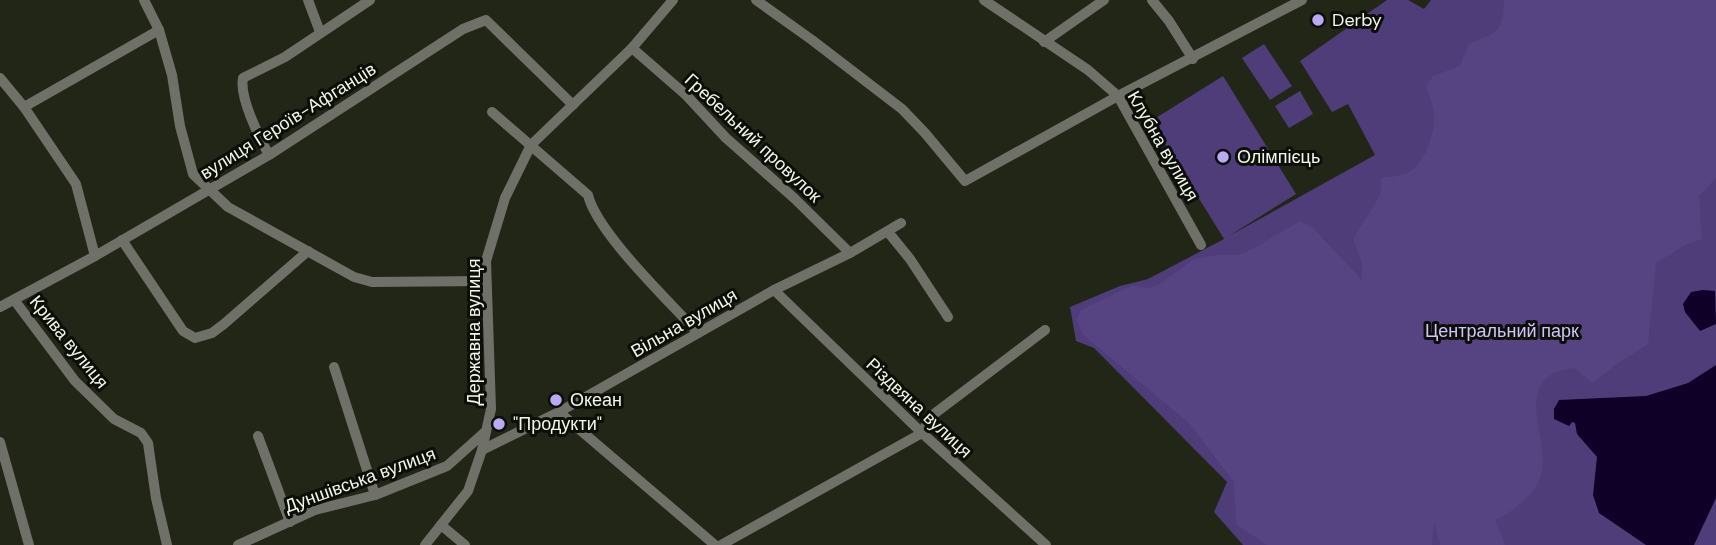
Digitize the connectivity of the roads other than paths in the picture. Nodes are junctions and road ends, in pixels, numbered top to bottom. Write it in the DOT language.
graph roads {
  1 [pos="144,0"];
  2 [pos="308,0"];
  3 [pos="370,0"];
  4 [pos="756,0"];
  5 [pos="984,0"];
  6 [pos="1104,0"];
  7 [pos="1152,0"];
  8 [pos="1302,0"];
  9 [pos="668,2"];
  10 [pos="159,30"];
  11 [pos="320,32"];
  12 [pos="1044,42"];
  13 [pos="632,48"];
  14 [pos="1193,59"];
  15 [pos="0,78"];
  16 [pos="1118,96"];
  17 [pos="573,105"];
  18 [pos="24,107"];
  19 [pos="492,112"];
  20 [pos="531,145"];
  21 [pos="269,155"];
  22 [pos="209,190"];
  23 [pos="901,223"];
  24 [pos="888,232"];
  25 [pos="122,240"];
  26 [pos="1201,245"];
  27 [pos="308,251"];
  28 [pos="850,253"];
  29 [pos="95,256"];
  30 [pos="486,281"];
  31 [pos="774,290"];
  32 [pos="15,301"];
  33 [pos="0,307"];
  34 [pos="948,317"];
  35 [pos="1045,330"];
  36 [pos="698,333"];
  37 [pos="334,367"];
  38 [pos="559,412"];
  39 [pos="485,432"];
  40 [pos="922,433"];
  41 [pos="258,436"];
  42 [pos="1,448"];
  43 [pos="482,450"];
  44 [pos="375,495"];
  45 [pos="290,522"];
  46 [pos="441,525"];
  47 [pos="29,545"];
  48 [pos="167,545"];
  49 [pos="238,545"];
  50 [pos="425,545"];
  51 [pos="465,545"];
  52 [pos="715,545"];
  53 [pos="721,545"];
  54 [pos="1046,545"];
  1 -- 10 [label="street"];
  2 -- 11 [label="street"];
  3 -- 11 [label="street"];
  4 -- 16 [label="street"];
  5 -- 12 [label="street, Клубна вулиця"];
  6 -- 12 [label="street"];
  7 -- 14 [label="street"];
  8 -- 14 [label="street"];
  9 -- 13 [label="street, Державна вулиця"];
  10 -- 18 [label="street"];
  10 -- 22 [label="street"];
  11 -- 21 [label="street"];
  12 -- 16 [label="street, Клубна вулиця"];
  13 -- 17 [label="street, Державна вулиця"];
  13 -- 28 [label="street, Гребельний провулок"];
  14 -- 16 [label="street"];
  15 -- 18 [label="street"];
  16 -- 26 [label="street, Клубна вулиця"];
  17 -- 20 [label="street, Державна вулиця"];
  17 -- 21 [label="street, вулиця Героїв-Афганців"];
  18 -- 29 [label="street"];
  19 -- 20 [label="street"];
  20 -- 30 [label="street, Державна вулиця"];
  20 -- 36 [label="street"];
  21 -- 22 [label="street, вулиця Героїв-Афганців"];
  22 -- 25 [label="street, вулиця Героїв-Афганців"];
  22 -- 27 [label="street"];
  23 -- 24 [label="street, Вільна вулиця"];
  24 -- 28 [label="street, Вільна вулиця"];
  24 -- 34 [label="street"];
  25 -- 27 [label="street"];
  25 -- 29 [label="street, вулиця Героїв-Афганців"];
  27 -- 30 [label="street"];
  28 -- 31 [label="street, Вільна вулиця"];
  29 -- 32 [label="street, вулиця Героїв-Афганців"];
  30 -- 39 [label="street, Державна вулиця"];
  31 -- 36 [label="street, Вільна вулиця"];
  31 -- 40 [label="street, Різдвяна вулиця"];
  32 -- 33 [label="street, вулиця Героїв-Афганців"];
  32 -- 48 [label="street, Крива вулиця"];
  35 -- 40 [label="street"];
  36 -- 38 [label="street, Вільна вулиця"];
  37 -- 44 [label="street"];
  38 -- 43 [label="street, Вільна вулиця"];
  38 -- 52 [label="street"];
  39 -- 43 [label="street, Державна вулиця"];
  39 -- 44 [label="street, Дуншівська вулиця"];
  40 -- 53 [label="street"];
  40 -- 54 [label="street, Різдвяна вулиця"];
  41 -- 45 [label="street"];
  42 -- 47 [label="street"];
  43 -- 46 [label="street, Державна вулиця"];
  44 -- 45 [label="street, Дуншівська вулиця"];
  45 -- 49 [label="street, Дуншівська вулиця"];
  46 -- 50 [label="street, Державна вулиця"];
  46 -- 51 [label="street"];
}
